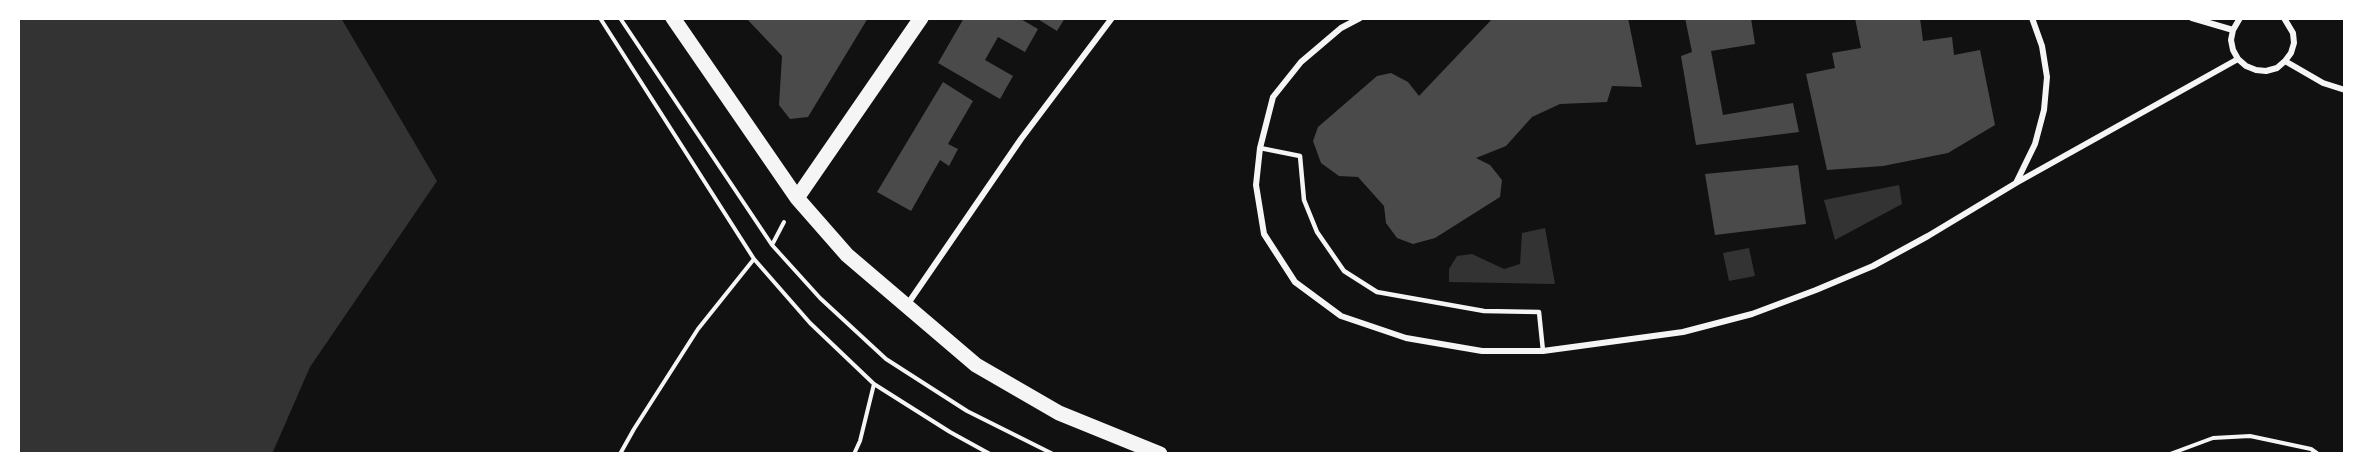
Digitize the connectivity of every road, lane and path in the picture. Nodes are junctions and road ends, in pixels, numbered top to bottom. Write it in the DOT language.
graph roads {
  1 [pos="600,18"];
  2 [pos="620,18"];
  3 [pos="673,18"];
  4 [pos="921,18"];
  5 [pos="1112,18"];
  6 [pos="1360,18"];
  7 [pos="2032,18"];
  8 [pos="2192,18"];
  9 [pos="2240,18"];
  10 [pos="2284,18"];
  11 [pos="2232,30"];
  12 [pos="2238,59"];
  13 [pos="2285,61"];
  14 [pos="2345,90"];
  15 [pos="1260,148"];
  16 [pos="2016,183"];
  17 [pos="797,198"];
  18 [pos="754,259"];
  19 [pos="906,306"];
  20 [pos="1543,351"];
  21 [pos="874,384"];
  22 [pos="620,454"];
  23 [pos="854,454"];
  24 [pos="990,454"];
  25 [pos="1053,454"];
  26 [pos="1160,454"];
  27 [pos="2170,454"];
  28 [pos="2318,454"];
  1 -- 18 [label="path"];
  2 -- 25 [label="path"];
  3 -- 17 [label="main road"];
  4 -- 17 [label="main road"];
  5 -- 19 [label="street"];
  6 -- 15 [label="street"];
  7 -- 16 [label="street"];
  8 -- 11 [label="street"];
  9 -- 11 [label="street"];
  10 -- 13 [label="street"];
  11 -- 12 [label="street"];
  12 -- 13 [label="street"];
  12 -- 16 [label="street"];
  13 -- 14 [label="street"];
  15 -- 20 [label="street"];
  15 -- 20 [label="lane"];
  16 -- 20 [label="street"];
  17 -- 19 [label="main road"];
  18 -- 21 [label="path"];
  18 -- 22 [label="path"];
  19 -- 26 [label="main road"];
  21 -- 23 [label="path"];
  21 -- 24 [label="path"];
  27 -- 28 [label="path"];
}
